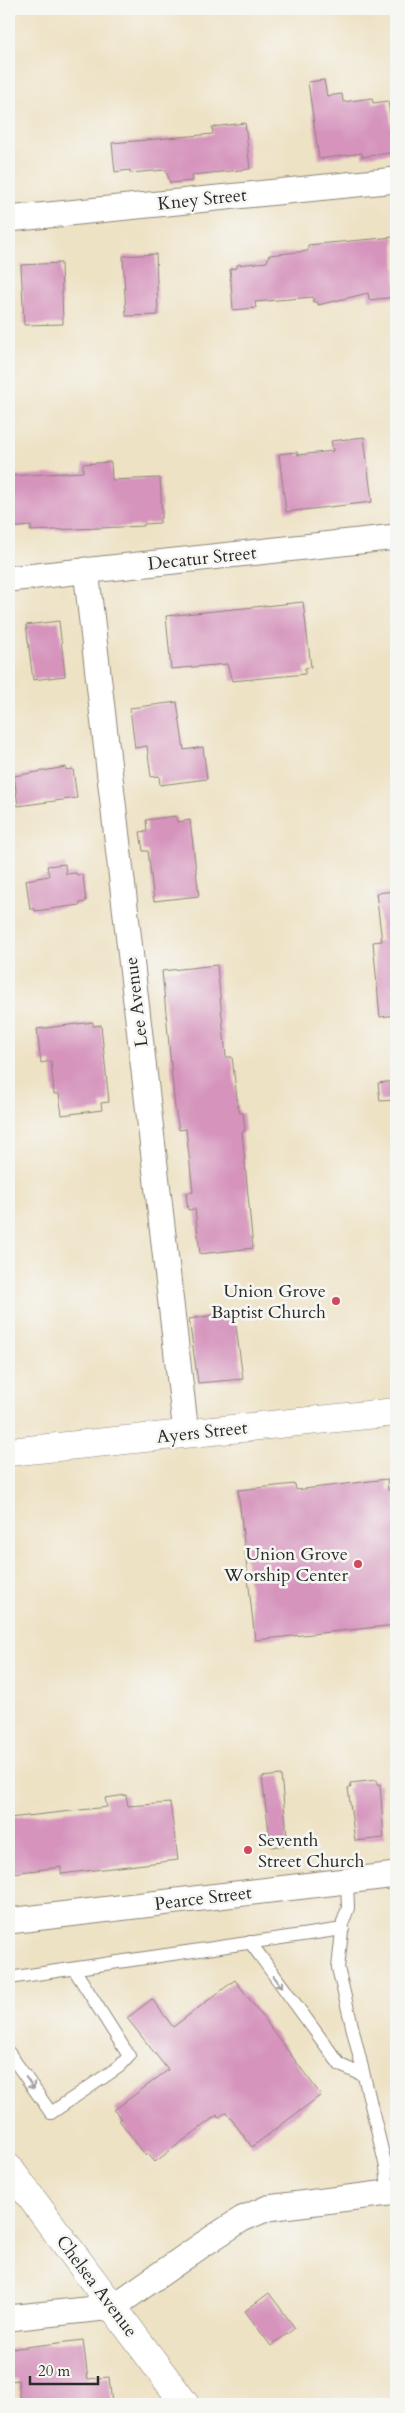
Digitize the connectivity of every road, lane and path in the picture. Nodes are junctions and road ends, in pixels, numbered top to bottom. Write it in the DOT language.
graph roads {
  1 [pos="396,180"];
  2 [pos="9,218"];
  3 [pos="396,537"];
  4 [pos="86,570"];
  5 [pos="9,579"];
  6 [pos="396,1412"];
  7 [pos="186,1433"];
  8 [pos="9,1452"];
  9 [pos="396,1875"];
  10 [pos="347,1881"];
  11 [pos="9,1921"];
  12 [pos="343,1929"];
  13 [pos="250,1942"];
  14 [pos="74,1969"];
  15 [pos="9,1978"];
  16 [pos="9,2053"];
  17 [pos="363,2075"];
  18 [pos="9,2168"];
  19 [pos="392,2192"];
  20 [pos="113,2307"];
  21 [pos="9,2318"];
  22 [pos="185,2404"];
  1 -- 2 [label="street, Kney Street"];
  3 -- 4 [label="street, Decatur Street"];
  4 -- 5 [label="street, Decatur Street"];
  4 -- 7 [label="street, Lee Avenue"];
  6 -- 7 [label="street, Ayers Street"];
  7 -- 8 [label="street, Ayers Street"];
  9 -- 10 [label="street, Pearce Street"];
  10 -- 11 [label="street, Pearce Street"];
  10 -- 12 [label="lane"];
  12 -- 13 [label="lane"];
  12 -- 17 [label="lane"];
  13 -- 14 [label="lane"];
  13 -- 17 [label="lane, one-way"];
  14 -- 15 [label="lane"];
  16 -- 14 [label="lane, one-way"];
  17 -- 19 [label="lane"];
  18 -- 20 [label="street, Chelsea Avenue"];
  19 -- 20 [label="street"];
  20 -- 21 [label="street"];
  20 -- 22 [label="street, Chelsea Avenue"];
}
